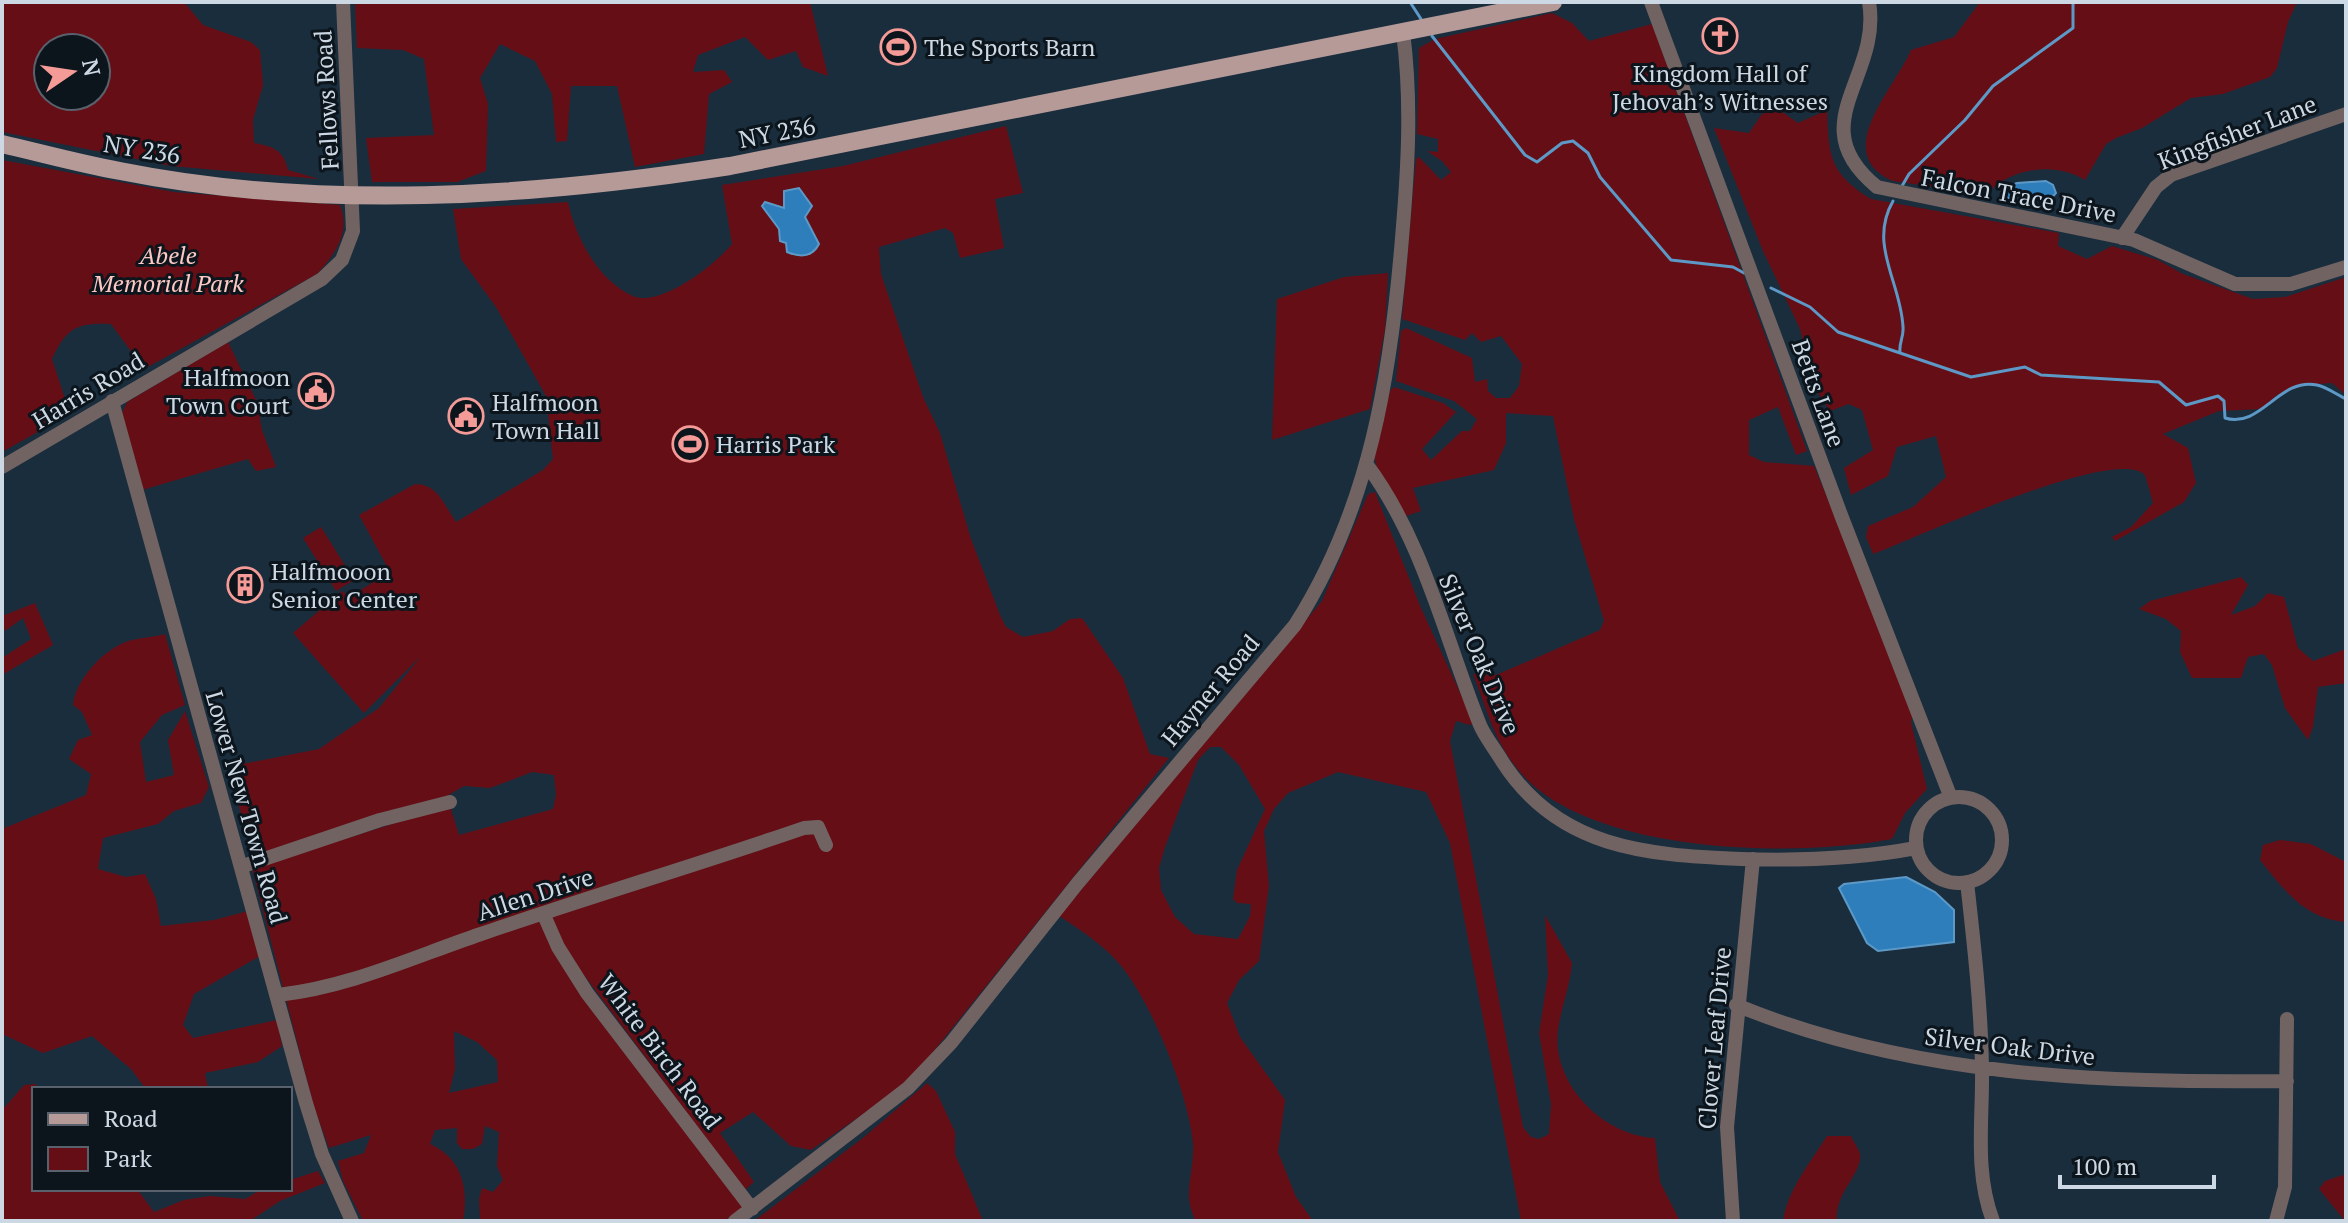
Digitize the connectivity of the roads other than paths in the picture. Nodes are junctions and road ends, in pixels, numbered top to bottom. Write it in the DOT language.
graph roads {
  1 [pos="343,2"];
  2 [pos="1553,2"];
  3 [pos="1651,2"];
  4 [pos="1869,2"];
  5 [pos="1403,32"];
  6 [pos="2346,114"];
  7 [pos="2,144"];
  8 [pos="352,195"];
  9 [pos="2122,238"];
  10 [pos="2346,267"];
  11 [pos="112,401"];
  12 [pos="1367,465"];
  13 [pos="2,467"];
  14 [pos="1951,798"];
  15 [pos="450,802"];
  16 [pos="826,845"];
  17 [pos="1916,848"];
  18 [pos="1753,859"];
  19 [pos="243,866"];
  20 [pos="1967,882"];
  21 [pos="543,913"];
  22 [pos="278,995"];
  23 [pos="1736,1005"];
  24 [pos="2287,1019"];
  25 [pos="1982,1070"];
  26 [pos="2287,1081"];
  27 [pos="306,1103"];
  28 [pos="292,1107"];
  29 [pos="752,1209"];
  30 [pos="352,1221"];
  31 [pos="735,1221"];
  32 [pos="1733,1221"];
  33 [pos="1993,1221"];
  34 [pos="2276,1221"];
  1 -- 8 [label="street, Fellows Road"];
  2 -- 5 [label="main road, NY 236 / NY 236"];
  3 -- 14 [label="street, Betts Lane"];
  4 -- 9 [label="street, Falcon Trace Drive"];
  5 -- 8 [label="main road, NY 236 / NY 236"];
  5 -- 12 [label="street, Hayner Road"];
  6 -- 9 [label="street, Kingfisher Lane"];
  7 -- 8 [label="main road, NY 236 / NY 236"];
  8 -- 11 [label="street, Harris Road"];
  9 -- 10 [label="street, Falcon Trace Drive"];
  11 -- 13 [label="street, Harris Road"];
  11 -- 19 [label="street, Lower New Town Road"];
  12 -- 18 [label="street, Silver Oak Drive"];
  12 -- 29 [label="street, Hayner Road"];
  14 -- 17 [label="street"];
  14 -- 20 [label="street"];
  15 -- 19 [label="street"];
  16 -- 21 [label="street, Allen Drive"];
  17 -- 18 [label="street, Silver Oak Drive"];
  17 -- 20 [label="street"];
  18 -- 23 [label="street, Clover Leaf Drive"];
  19 -- 22 [label="street, Lower New Town Road"];
  20 -- 25 [label="street"];
  21 -- 22 [label="street, Allen Drive"];
  21 -- 29 [label="street, White Birch Road"];
  22 -- 27 [label="street, Lower New Town Road"];
  23 -- 25 [label="street, Silver Oak Drive"];
  23 -- 32 [label="street, Clover Leaf Drive"];
  24 -- 26 [label="street"];
  25 -- 26 [label="street, Silver Oak Drive"];
  25 -- 33 [label="street"];
  26 -- 34 [label="street"];
  27 -- 28 [label="street"];
  27 -- 30 [label="street, Lower New Town Road"];
  29 -- 31 [label="street, Hayner Road"];
}
